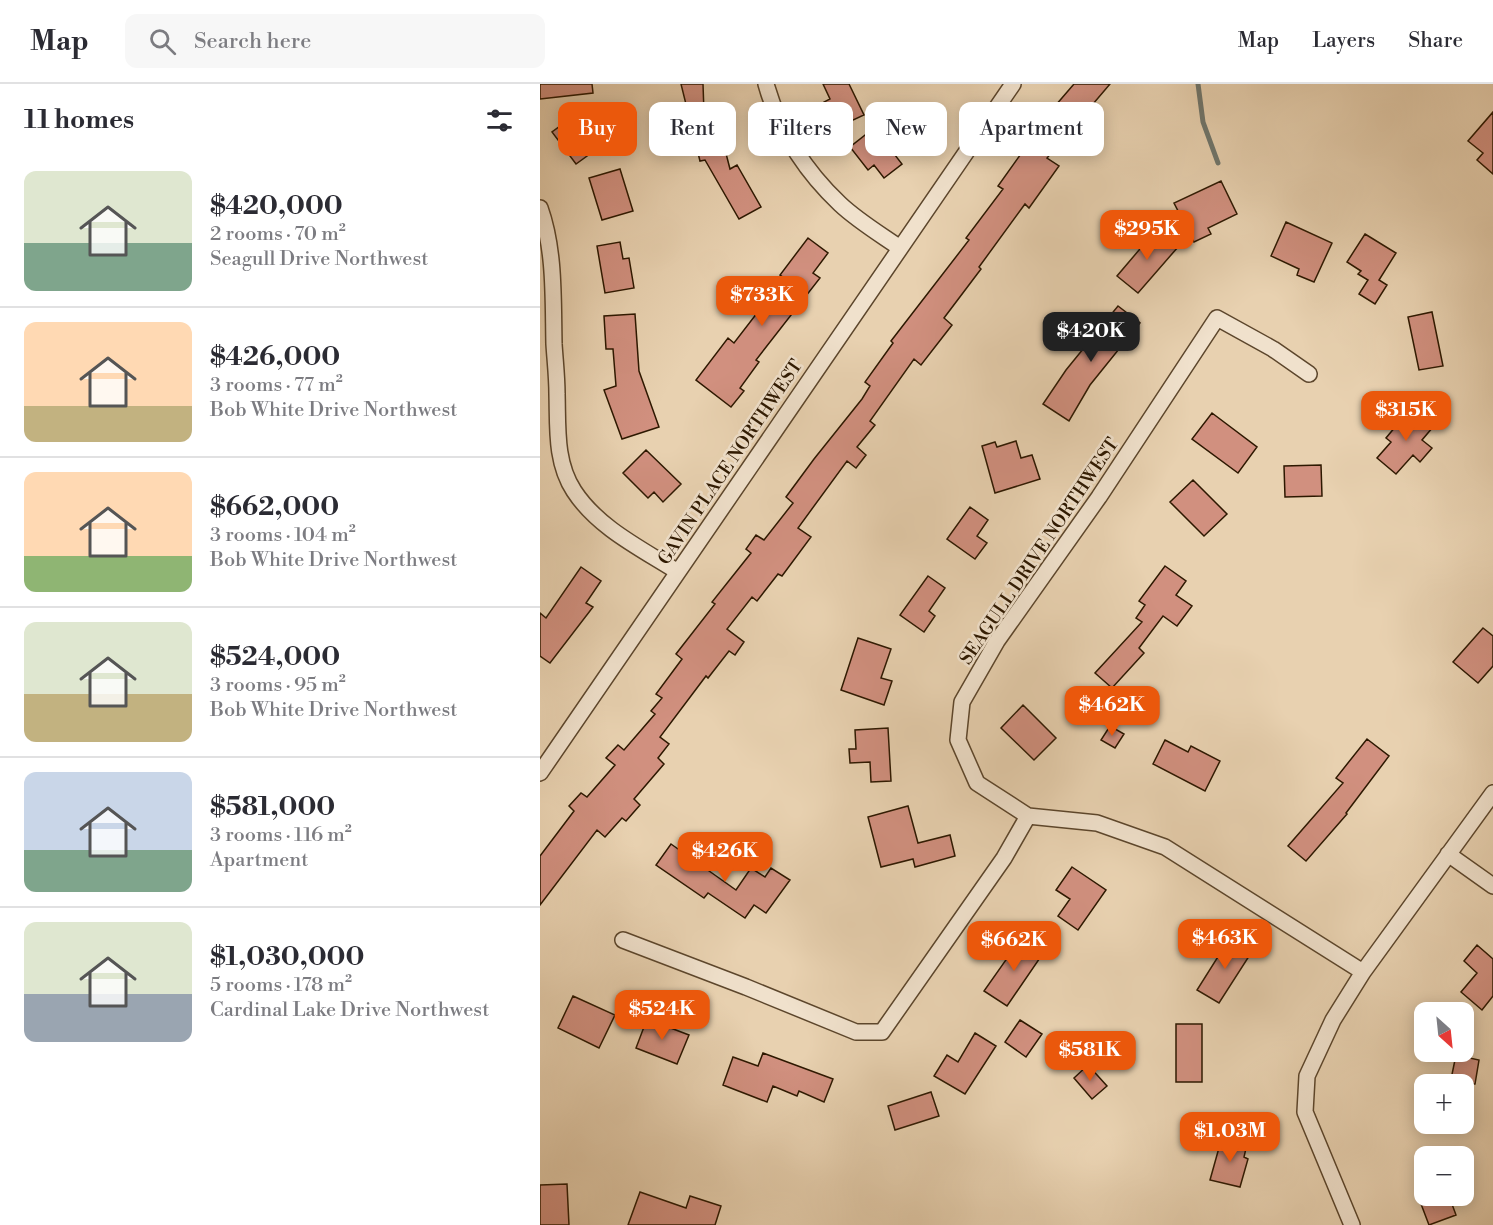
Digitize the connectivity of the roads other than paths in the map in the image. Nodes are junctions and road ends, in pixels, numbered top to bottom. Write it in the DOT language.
graph roads {
  1 [pos="766,84"];
  2 [pos="1013,84"];
  3 [pos="540,208"];
  4 [pos="900,248"];
  5 [pos="1310,374"];
  6 [pos="678,572"];
  7 [pos="540,773"];
  8 [pos="1493,794"];
  9 [pos="1028,816"];
  10 [pos="1448,854"];
  11 [pos="1493,886"];
  12 [pos="623,940"];
  13 [pos="1363,972"];
  14 [pos="1352,1225"];
  1 -- 4 [label="street"];
  2 -- 4 [label="street, GAVIN PLACE NORTHWEST"];
  3 -- 6 [label="street"];
  4 -- 6 [label="street, GAVIN PLACE NORTHWEST"];
  5 -- 9 [label="street, SEAGULL DRIVE NORTHWEST"];
  6 -- 7 [label="street, GAVIN PLACE NORTHWEST"];
  8 -- 10 [label="street"];
  9 -- 12 [label="street"];
  9 -- 13 [label="street, SEAGULL DRIVE NORTHWEST"];
  10 -- 11 [label="street"];
  10 -- 13 [label="street"];
  13 -- 14 [label="street"];
}
